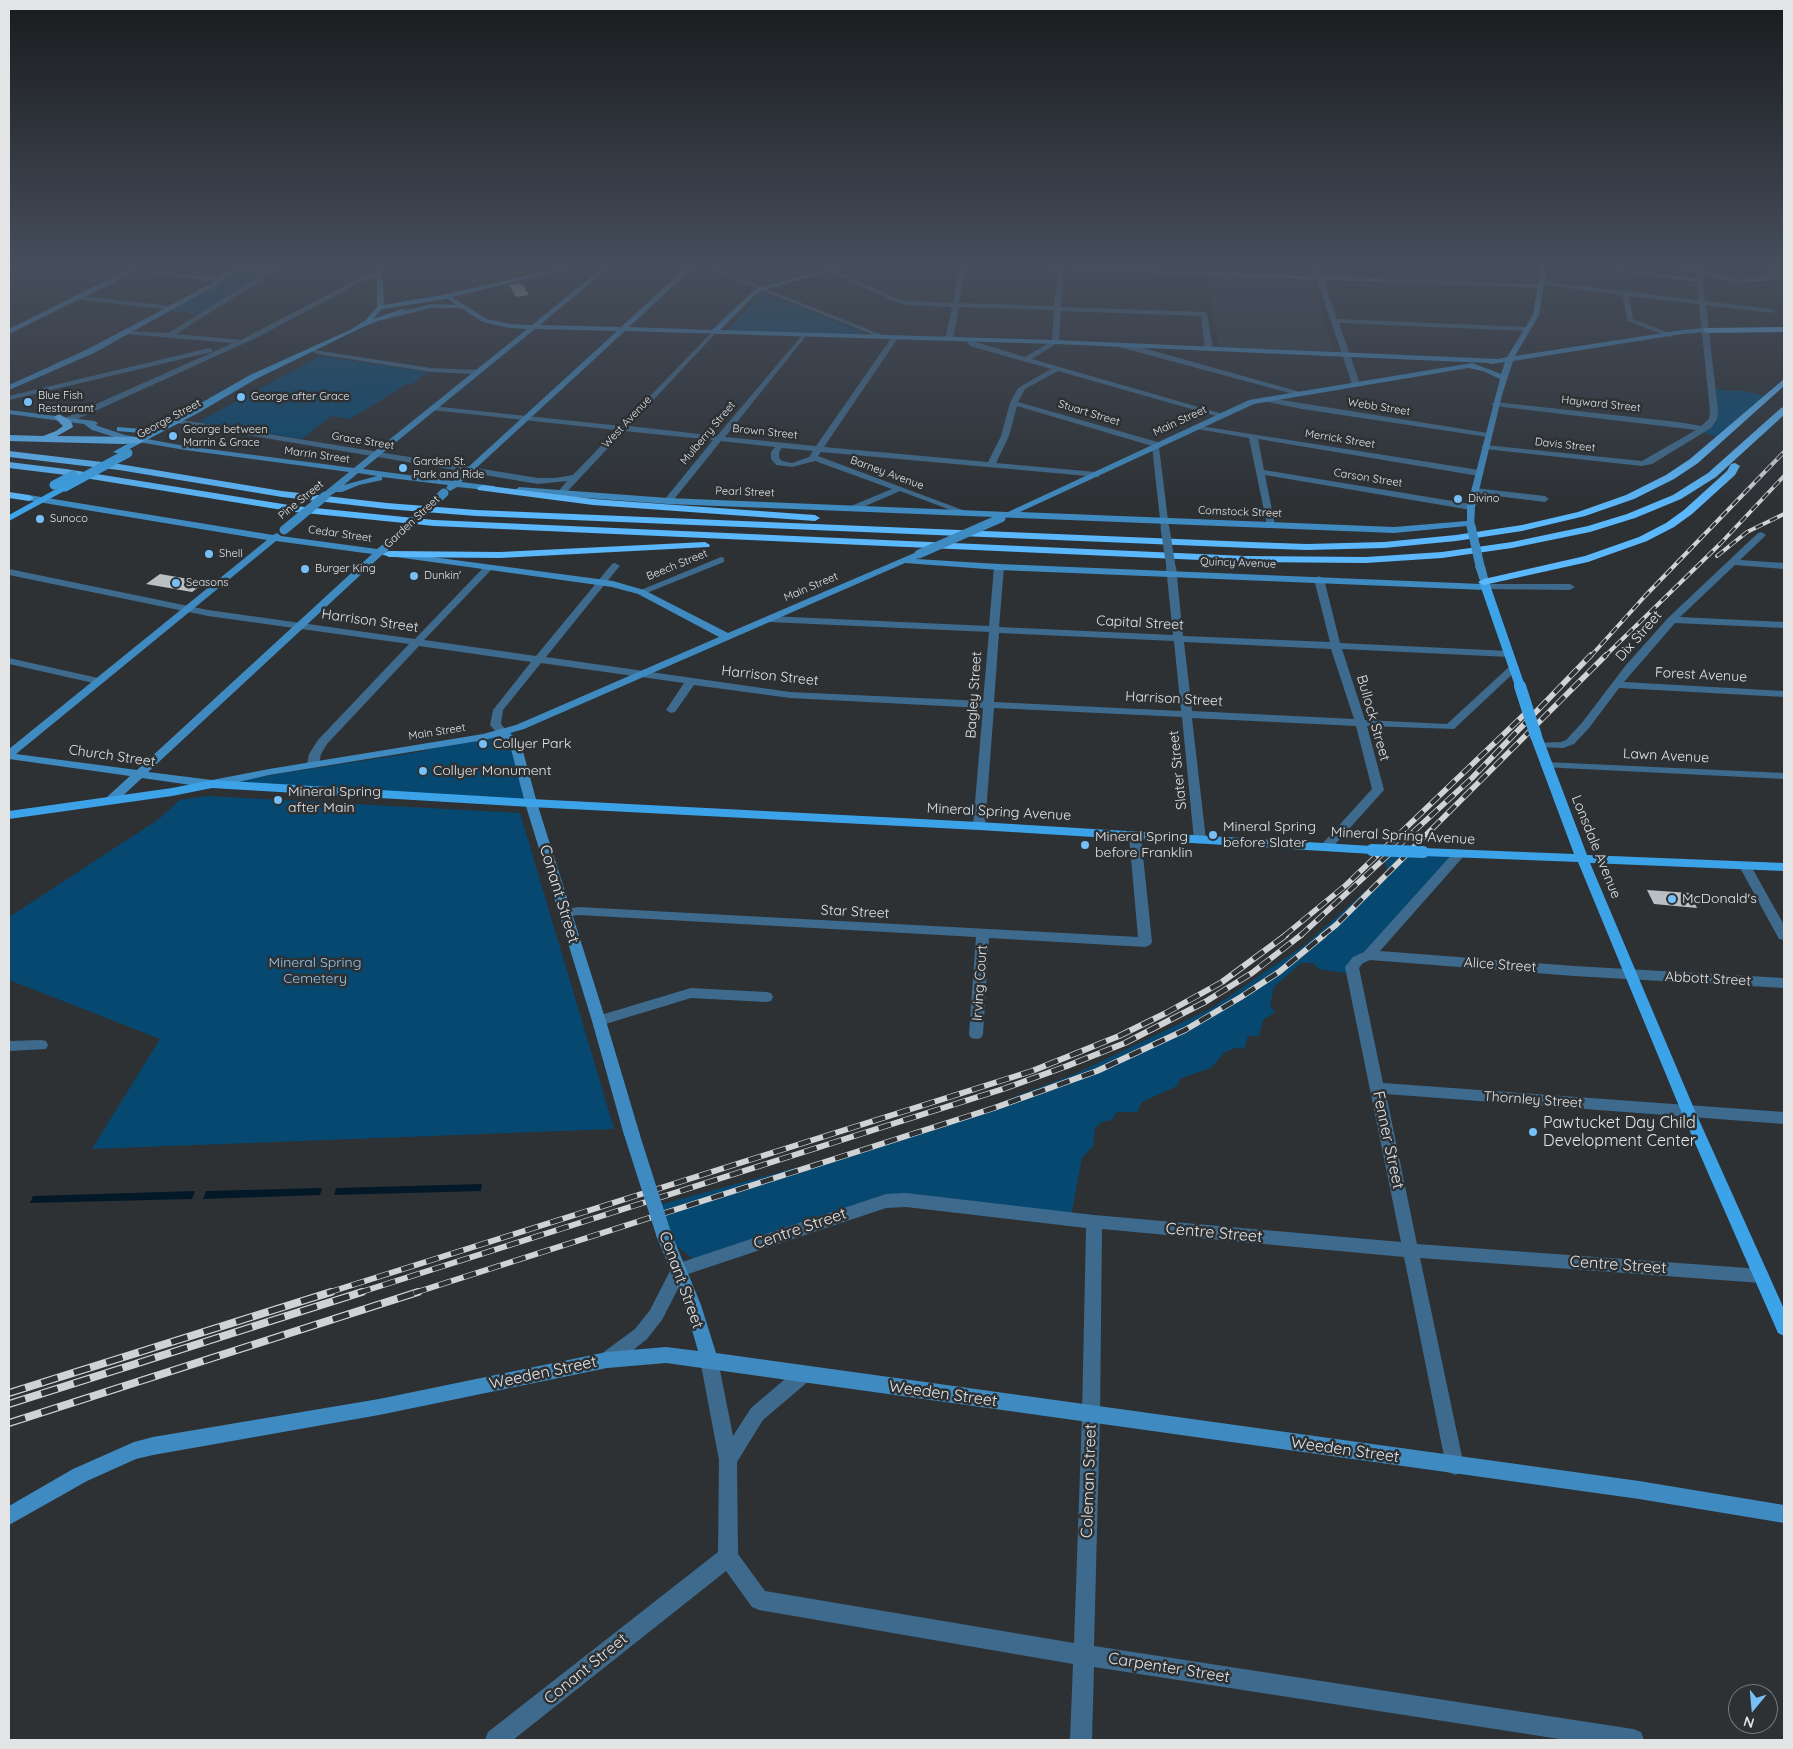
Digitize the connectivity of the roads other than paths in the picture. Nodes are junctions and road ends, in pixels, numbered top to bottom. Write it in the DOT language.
graph roads {
  1 [pos="96,348"];
  2 [pos="219,348"];
  3 [pos="230,348"];
  4 [pos="317,348"];
  5 [pos="324,348"];
  6 [pos="507,348"];
  7 [pos="604,348"];
  8 [pos="699,348"];
  9 [pos="794,348"];
  10 [pos="885,348"];
  11 [pos="984,348"];
  12 [pos="1046,348"];
  13 [pos="1132,348"];
  14 [pos="1180,348"];
  15 [pos="1343,348"];
  16 [pos="1586,348"];
  17 [pos="1708,348"];
  18 [pos="1210,349"];
  19 [pos="1515,350"];
  20 [pos="317,352"];
  21 [pos="1345,354"];
  22 [pos="1544,354"];
  23 [pos="176,358"];
  24 [pos="1510,359"];
  25 [pos="1026,360"];
  26 [pos="1498,361"];
  27 [pos="193,364"];
  28 [pos="1468,366"];
  29 [pos="1057,369"];
  30 [pos="477,372"];
  31 [pos="1503,378"];
  32 [pos="1784,382"];
  33 [pos="1356,384"];
  34 [pos="238,386"];
  35 [pos="9,388"];
  36 [pos="1300,393"];
  37 [pos="9,398"];
  38 [pos="1266,399"];
  39 [pos="1014,403"];
  40 [pos="1496,404"];
  41 [pos="432,408"];
  42 [pos="1784,410"];
  43 [pos="9,412"];
  44 [pos="1220,416"];
  45 [pos="65,418"];
  46 [pos="526,418"];
  47 [pos="176,421"];
  48 [pos="86,422"];
  49 [pos="186,423"];
  50 [pos="1197,427"];
  51 [pos="622,428"];
  52 [pos="120,429"];
  53 [pos="1703,429"];
  54 [pos="1488,435"];
  55 [pos="1253,436"];
  56 [pos="9,438"];
  57 [pos="29,438"];
  58 [pos="720,439"];
  59 [pos="145,441"];
  60 [pos="9,444"];
  61 [pos="780,445"];
  62 [pos="1156,446"];
  63 [pos="1485,447"];
  64 [pos="1744,448"];
  65 [pos="818,449"];
  66 [pos="1141,453"];
  67 [pos="9,454"];
  68 [pos="376,454"];
  69 [pos="814,458"];
  70 [pos="1156,458"];
  71 [pos="9,465"];
  72 [pos="991,465"];
  73 [pos="469,470"];
  74 [pos="355,471"];
  75 [pos="1261,472"];
  76 [pos="1479,472"];
  77 [pos="1096,475"];
  78 [pos="576,477"];
  79 [pos="405,478"];
  80 [pos="454,484"];
  81 [pos="482,488"];
  82 [pos="898,489"];
  83 [pos="1475,492"];
  84 [pos="282,494"];
  85 [pos="560,494"];
  86 [pos="9,495"];
  87 [pos="325,496"];
  88 [pos="29,498"];
  89 [pos="1545,499"];
  90 [pos="41,500"];
  91 [pos="668,501"];
  92 [pos="1471,507"];
  93 [pos="854,508"];
  94 [pos="9,509"];
  95 [pos="424,512"];
  96 [pos="964,512"];
  97 [pos="1004,516"];
  98 [pos="9,518"];
  99 [pos="1165,525"];
  100 [pos="1271,525"];
  101 [pos="1471,525"];
  102 [pos="1761,535"];
  103 [pos="274,538"];
  104 [pos="1071,538"];
  105 [pos="841,542"];
  106 [pos="385,553"];
  107 [pos="721,560"];
  108 [pos="904,560"];
  109 [pos="1732,562"];
  110 [pos="615,566"];
  111 [pos="1784,566"];
  112 [pos="999,567"];
  113 [pos="488,568"];
  114 [pos="1171,570"];
  115 [pos="9,572"];
  116 [pos="1319,579"];
  117 [pos="602,582"];
  118 [pos="1485,585"];
  119 [pos="1570,587"];
  120 [pos="642,592"];
  121 [pos="186,609"];
  122 [pos="769,619"];
  123 [pos="1672,620"];
  124 [pos="1784,625"];
  125 [pos="300,626"];
  126 [pos="994,630"];
  127 [pos="727,637"];
  128 [pos="1180,639"];
  129 [pos="417,643"];
  130 [pos="1336,647"];
  131 [pos="1509,654"];
  132 [pos="538,660"];
  133 [pos="9,661"];
  134 [pos="1514,668"];
  135 [pos="640,675"];
  136 [pos="98,681"];
  137 [pos="690,682"];
  138 [pos="1617,685"];
  139 [pos="1784,694"];
  140 [pos="989,705"];
  141 [pos="671,710"];
  142 [pos="1188,715"];
  143 [pos="1361,724"];
  144 [pos="502,732"];
  145 [pos="1538,740"];
  146 [pos="9,755"];
  147 [pos="313,764"];
  148 [pos="1546,765"];
  149 [pos="138,775"];
  150 [pos="1784,776"];
  151 [pos="212,784"];
  152 [pos="111,800"];
  153 [pos="531,804"];
  154 [pos="9,815"];
  155 [pos="980,826"];
  156 [pos="1135,836"];
  157 [pos="1200,840"];
  158 [pos="1326,847"];
  159 [pos="1459,854"];
  160 [pos="1582,858"];
  161 [pos="1745,866"];
  162 [pos="1784,867"];
  163 [pos="564,913"];
  164 [pos="983,933"];
  165 [pos="1784,936"];
  166 [pos="1369,955"];
  167 [pos="1632,974"];
  168 [pos="1784,983"];
  169 [pos="766,998"];
  170 [pos="599,1021"];
  171 [pos="976,1034"];
  172 [pos="41,1045"];
  173 [pos="9,1046"];
  174 [pos="1377,1088"];
  175 [pos="1688,1111"];
  176 [pos="1784,1118"];
  177 [pos="1094,1222"];
  178 [pos="1409,1250"];
  179 [pos="678,1270"];
  180 [pos="1761,1276"];
  181 [pos="1784,1328"];
  182 [pos="607,1360"];
  183 [pos="709,1360"];
  184 [pos="804,1374"];
  185 [pos="1091,1414"];
  186 [pos="728,1460"];
  187 [pos="1455,1466"];
  188 [pos="1784,1514"];
  189 [pos="9,1516"];
  190 [pos="728,1558"];
  191 [pos="1083,1655"];
  192 [pos="496,1740"];
  193 [pos="1081,1740"];
  194 [pos="1633,1740"];
  1 -- 35 [label="main road"];
  2 -- 23 [label="street"];
  3 -- 27 [label="street"];
  4 -- 34 [label="main road, George Street"];
  5 -- 20 [label="main road, George Street"];
  6 -- 30 [label="main road, Pine Street"];
  7 -- 46 [label="main road, Garden Street"];
  8 -- 51 [label="street, West Avenue"];
  9 -- 58 [label="street, Mulberry Street"];
  10 -- 65 [label="street"];
  11 -- 25 [label="street"];
  12 -- 25 [label="street"];
  13 -- 36 [label="street"];
  14 -- 18 [label="main road"];
  15 -- 21 [label="street"];
  16 -- 22 [label="main road, Main Street"];
  17 -- 53 [label="street"];
  18 -- 21 [label="main road"];
  19 -- 22 [label="main road"];
  19 -- 24 [label="main road"];
  20 -- 30 [label="street"];
  20 -- 49 [label="main road, George Street"];
  21 -- 26 [label="main road"];
  21 -- 33 [label="street"];
  22 -- 24 [label="main road, Main Street"];
  23 -- 27 [label="street"];
  23 -- 37 [label="street"];
  24 -- 26 [label="main road, Main Street"];
  24 -- 31 [label="main road, Lonsdale Avenue"];
  25 -- 29 [label="street"];
  26 -- 28 [label="main road, Main Street"];
  27 -- 45 [label="street"];
  28 -- 31 [label="main road"];
  28 -- 33 [label="main road, Main Street"];
  29 -- 39 [label="street"];
  29 -- 44 [label="street"];
  30 -- 41 [label="main road, Pine Street"];
  31 -- 40 [label="main road, Lonsdale Avenue"];
  32 -- 104 [label="highway"];
  33 -- 36 [label="main road, Main Street"];
  34 -- 47 [label="main road, George Street"];
  34 -- 52 [label="main road"];
  36 -- 38 [label="main road, Main Street"];
  38 -- 44 [label="main road, Main Street"];
  38 -- 54 [label="street, Webb Street"];
  39 -- 62 [label="street, Stuart Street"];
  39 -- 72 [label="street"];
  40 -- 53 [label="street, Hayward Street"];
  40 -- 54 [label="main road, Lonsdale Avenue"];
  41 -- 46 [label="street, Brown Street"];
  41 -- 68 [label="main road, Pine Street"];
  42 -- 64 [label="highway"];
  43 -- 45 [label="main road"];
  44 -- 50 [label="main road, Main Street"];
  45 -- 48 [label="main road"];
  45 -- 57 [label="highway"];
  46 -- 51 [label="street, Brown Street"];
  46 -- 73 [label="main road, Garden Street"];
  47 -- 49 [label="street, Grace Street"];
  47 -- 59 [label="main road, George Street"];
  48 -- 52 [label="main road"];
  48 -- 59 [label="main road"];
  49 -- 59 [label="main road, George Street"];
  49 -- 68 [label="street, Grace Street"];
  50 -- 55 [label="street, Merrick Street"];
  50 -- 62 [label="main road, Main Street"];
  51 -- 58 [label="street, Brown Street"];
  51 -- 78 [label="street, West Avenue"];
  52 -- 59 [label="main road"];
  53 -- 63 [label="street, Davis Street"];
  54 -- 63 [label="main road, Lonsdale Avenue"];
  55 -- 75 [label="street"];
  55 -- 76 [label="street, Merrick Street"];
  56 -- 57 [label="highway"];
  57 -- 59 [label="highway"];
  58 -- 61 [label="street, Brown Street"];
  58 -- 91 [label="street, Mulberry Street"];
  59 -- 74 [label="main road, Marrin Street"];
  59 -- 88 [label="main road, George Street, bridge"];
  59 -- 90 [label="main road, George Street, bridge"];
  60 -- 84 [label="highway"];
  61 -- 65 [label="street, Brown Street"];
  61 -- 69 [label="street"];
  62 -- 66 [label="main road, Main Street"];
  62 -- 70 [label="street, Slater Street"];
  63 -- 76 [label="main road, Lonsdale Avenue"];
  64 -- 105 [label="highway"];
  64 -- 118 [label="highway"];
  65 -- 69 [label="street"];
  65 -- 72 [label="street, Brown Street"];
  66 -- 70 [label="street"];
  66 -- 77 [label="main road, Main Street"];
  67 -- 84 [label="highway"];
  68 -- 73 [label="street, Grace Street"];
  68 -- 74 [label="main road, Pine Street"];
  69 -- 82 [label="street, Barney Avenue"];
  70 -- 99 [label="street, Slater Street"];
  71 -- 105 [label="highway"];
  72 -- 77 [label="street, Brown Street"];
  73 -- 78 [label="street, Grace Street"];
  73 -- 80 [label="main road, Garden Street"];
  74 -- 79 [label="main road, Marrin Street"];
  74 -- 87 [label="main road, Pine Street"];
  75 -- 92 [label="street, Carson Street"];
  75 -- 100 [label="street"];
  76 -- 83 [label="main road, Lonsdale Avenue"];
  77 -- 97 [label="main road, Main Street"];
  78 -- 85 [label="street, West Avenue"];
  79 -- 80 [label="main road, Marrin Street"];
  79 -- 87 [label="main road"];
  79 -- 95 [label="main road"];
  80 -- 81 [label="main road, Marrin Street"];
  80 -- 95 [label="main road, Garden Street, bridge"];
  81 -- 85 [label="main road, Pearl Street"];
  81 -- 104 [label="highway"];
  82 -- 93 [label="street"];
  82 -- 96 [label="street, Barney Avenue"];
  83 -- 89 [label="street"];
  83 -- 92 [label="main road, Lonsdale Avenue"];
  84 -- 104 [label="highway"];
  85 -- 91 [label="main road, Pearl Street"];
  86 -- 88 [label="highway"];
  87 -- 103 [label="main road, Pine Street, bridge"];
  88 -- 90 [label="main road, Cedar Street"];
  88 -- 94 [label="main road, George Street"];
  90 -- 98 [label="main road, George Street"];
  90 -- 103 [label="main road, Cedar Street"];
  91 -- 93 [label="main road, Pearl Street"];
  92 -- 101 [label="main road, Lonsdale Avenue"];
  93 -- 96 [label="main road, Pearl Street"];
  95 -- 106 [label="main road, Garden Street, bridge"];
  96 -- 97 [label="main road, Pearl Street"];
  97 -- 99 [label="main road, Comstock Street"];
  97 -- 108 [label="main road, Main Street, bridge"];
  99 -- 100 [label="main road, Comstock Street"];
  99 -- 114 [label="street, Slater Street, bridge"];
  100 -- 101 [label="main road, Comstock Street"];
  101 -- 118 [label="main road, Lonsdale Avenue, bridge"];
  102 -- 109 [label="street, Dix Street"];
  103 -- 106 [label="main road, Cedar Street"];
  103 -- 121 [label="main road, Pine Street"];
  105 -- 106 [label="highway"];
  106 -- 113 [label="main road, Cedar Street"];
  106 -- 125 [label="main road, Garden Street"];
  107 -- 120 [label="street, Beech Street"];
  108 -- 112 [label="main road, Quincy Avenue"];
  108 -- 122 [label="main road, Main Street"];
  109 -- 111 [label="street"];
  109 -- 123 [label="street, Dix Street"];
  110 -- 117 [label="street"];
  112 -- 114 [label="main road, Quincy Avenue"];
  112 -- 126 [label="street, Bagley Street"];
  113 -- 117 [label="main road, Cedar Street"];
  113 -- 129 [label="street"];
  114 -- 116 [label="main road, Quincy Avenue"];
  114 -- 128 [label="street, Slater Street"];
  115 -- 121 [label="street, Harrison Street"];
  116 -- 118 [label="main road, Quincy Avenue"];
  116 -- 130 [label="street, Bullock Street"];
  117 -- 120 [label="main road, Cedar Street"];
  117 -- 132 [label="street"];
  118 -- 119 [label="street, Quincy Avenue"];
  118 -- 131 [label="main road, Lonsdale Avenue"];
  120 -- 127 [label="main road, Cedar Street"];
  121 -- 125 [label="street, Harrison Street"];
  121 -- 136 [label="main road, Pine Street"];
  122 -- 126 [label="street, Capital Street"];
  122 -- 127 [label="main road, Main Street"];
  123 -- 124 [label="street"];
  123 -- 138 [label="street, Dix Street"];
  125 -- 129 [label="street, Harrison Street"];
  125 -- 149 [label="main road, Garden Street"];
  126 -- 128 [label="street, Capital Street"];
  126 -- 140 [label="street, Bagley Street"];
  127 -- 135 [label="main road, Main Street"];
  128 -- 130 [label="street, Capital Street"];
  128 -- 142 [label="street, Slater Street"];
  129 -- 132 [label="street, Harrison Street"];
  129 -- 147 [label="street"];
  130 -- 131 [label="street, Capital Street"];
  130 -- 143 [label="street, Bullock Street"];
  131 -- 134 [label="main road, Lonsdale Avenue"];
  132 -- 135 [label="street, Harrison Street"];
  132 -- 144 [label="street"];
  133 -- 136 [label="street"];
  134 -- 143 [label="street, Harrison Street"];
  134 -- 145 [label="main road, Lonsdale Avenue, bridge"];
  135 -- 137 [label="street, Harrison Street"];
  135 -- 144 [label="main road, Main Street"];
  136 -- 146 [label="main road, Pine Street"];
  137 -- 140 [label="street, Harrison Street"];
  137 -- 141 [label="street"];
  138 -- 139 [label="street, Forest Avenue"];
  138 -- 145 [label="street, Dix Street"];
  140 -- 142 [label="street, Harrison Street"];
  140 -- 155 [label="street, Bagley Street"];
  142 -- 143 [label="street, Harrison Street"];
  142 -- 157 [label="street, Slater Street"];
  143 -- 158 [label="street, Bullock Street"];
  144 -- 147 [label="main road, Main Street"];
  144 -- 153 [label="main road, Conant Street"];
  145 -- 148 [label="main road, Lonsdale Avenue"];
  146 -- 149 [label="main road, Church Street"];
  147 -- 151 [label="main road, Main Street"];
  148 -- 150 [label="street, Lawn Avenue"];
  148 -- 160 [label="main road, Lonsdale Avenue"];
  149 -- 151 [label="main road, Church Street"];
  149 -- 152 [label="main road, Garden Street"];
  151 -- 152 [label="main road, Main Street"];
  151 -- 153 [label="main road, Mineral Spring Avenue"];
  152 -- 154 [label="main road, Main Street"];
  153 -- 155 [label="main road, Mineral Spring Avenue"];
  153 -- 163 [label="main road, Conant Street"];
  155 -- 156 [label="main road, Mineral Spring Avenue"];
  156 -- 157 [label="main road, Mineral Spring Avenue"];
  156 -- 164 [label="street, Star Street"];
  157 -- 158 [label="main road, Mineral Spring Avenue"];
  158 -- 159 [label="main road, Mineral Spring Avenue, bridge"];
  159 -- 160 [label="main road, Mineral Spring Avenue"];
  159 -- 166 [label="street, Fenner Street"];
  160 -- 161 [label="main road, Mineral Spring Avenue"];
  160 -- 167 [label="main road, Lonsdale Avenue"];
  161 -- 162 [label="main road, Mineral Spring Avenue"];
  161 -- 165 [label="street"];
  163 -- 164 [label="street, Star Street"];
  163 -- 170 [label="main road, Conant Street"];
  164 -- 171 [label="street, Irving Court"];
  166 -- 167 [label="street, Alice Street"];
  166 -- 174 [label="street, Fenner Street"];
  167 -- 168 [label="street, Abbott Street"];
  167 -- 175 [label="main road, Lonsdale Avenue"];
  169 -- 170 [label="street"];
  170 -- 179 [label="main road, Conant Street, bridge"];
  172 -- 173 [label="street"];
  174 -- 175 [label="street, Thornley Street"];
  174 -- 178 [label="street, Fenner Street"];
  175 -- 176 [label="street, Thornley Street"];
  175 -- 180 [label="main road, Lonsdale Avenue"];
  177 -- 178 [label="street, Centre Street"];
  177 -- 179 [label="street, Centre Street"];
  177 -- 185 [label="street, Coleman Street"];
  178 -- 180 [label="street, Centre Street"];
  178 -- 187 [label="street, Fenner Street"];
  179 -- 182 [label="street"];
  179 -- 183 [label="main road, Conant Street"];
  180 -- 181 [label="main road, Lonsdale Avenue"];
  182 -- 183 [label="main road, Weeden Street"];
  182 -- 189 [label="main road, Weeden Street"];
  183 -- 184 [label="main road, Weeden Street"];
  183 -- 186 [label="street, Conant Street"];
  184 -- 185 [label="main road, Weeden Street"];
  184 -- 186 [label="street"];
  185 -- 187 [label="main road, Weeden Street"];
  185 -- 191 [label="street, Coleman Street"];
  186 -- 190 [label="street, Conant Street"];
  187 -- 188 [label="main road, Weeden Street"];
  190 -- 191 [label="street, Carpenter Street"];
  190 -- 192 [label="street, Conant Street"];
  191 -- 193 [label="street, Coleman Street"];
  191 -- 194 [label="street, Carpenter Street"];
}
